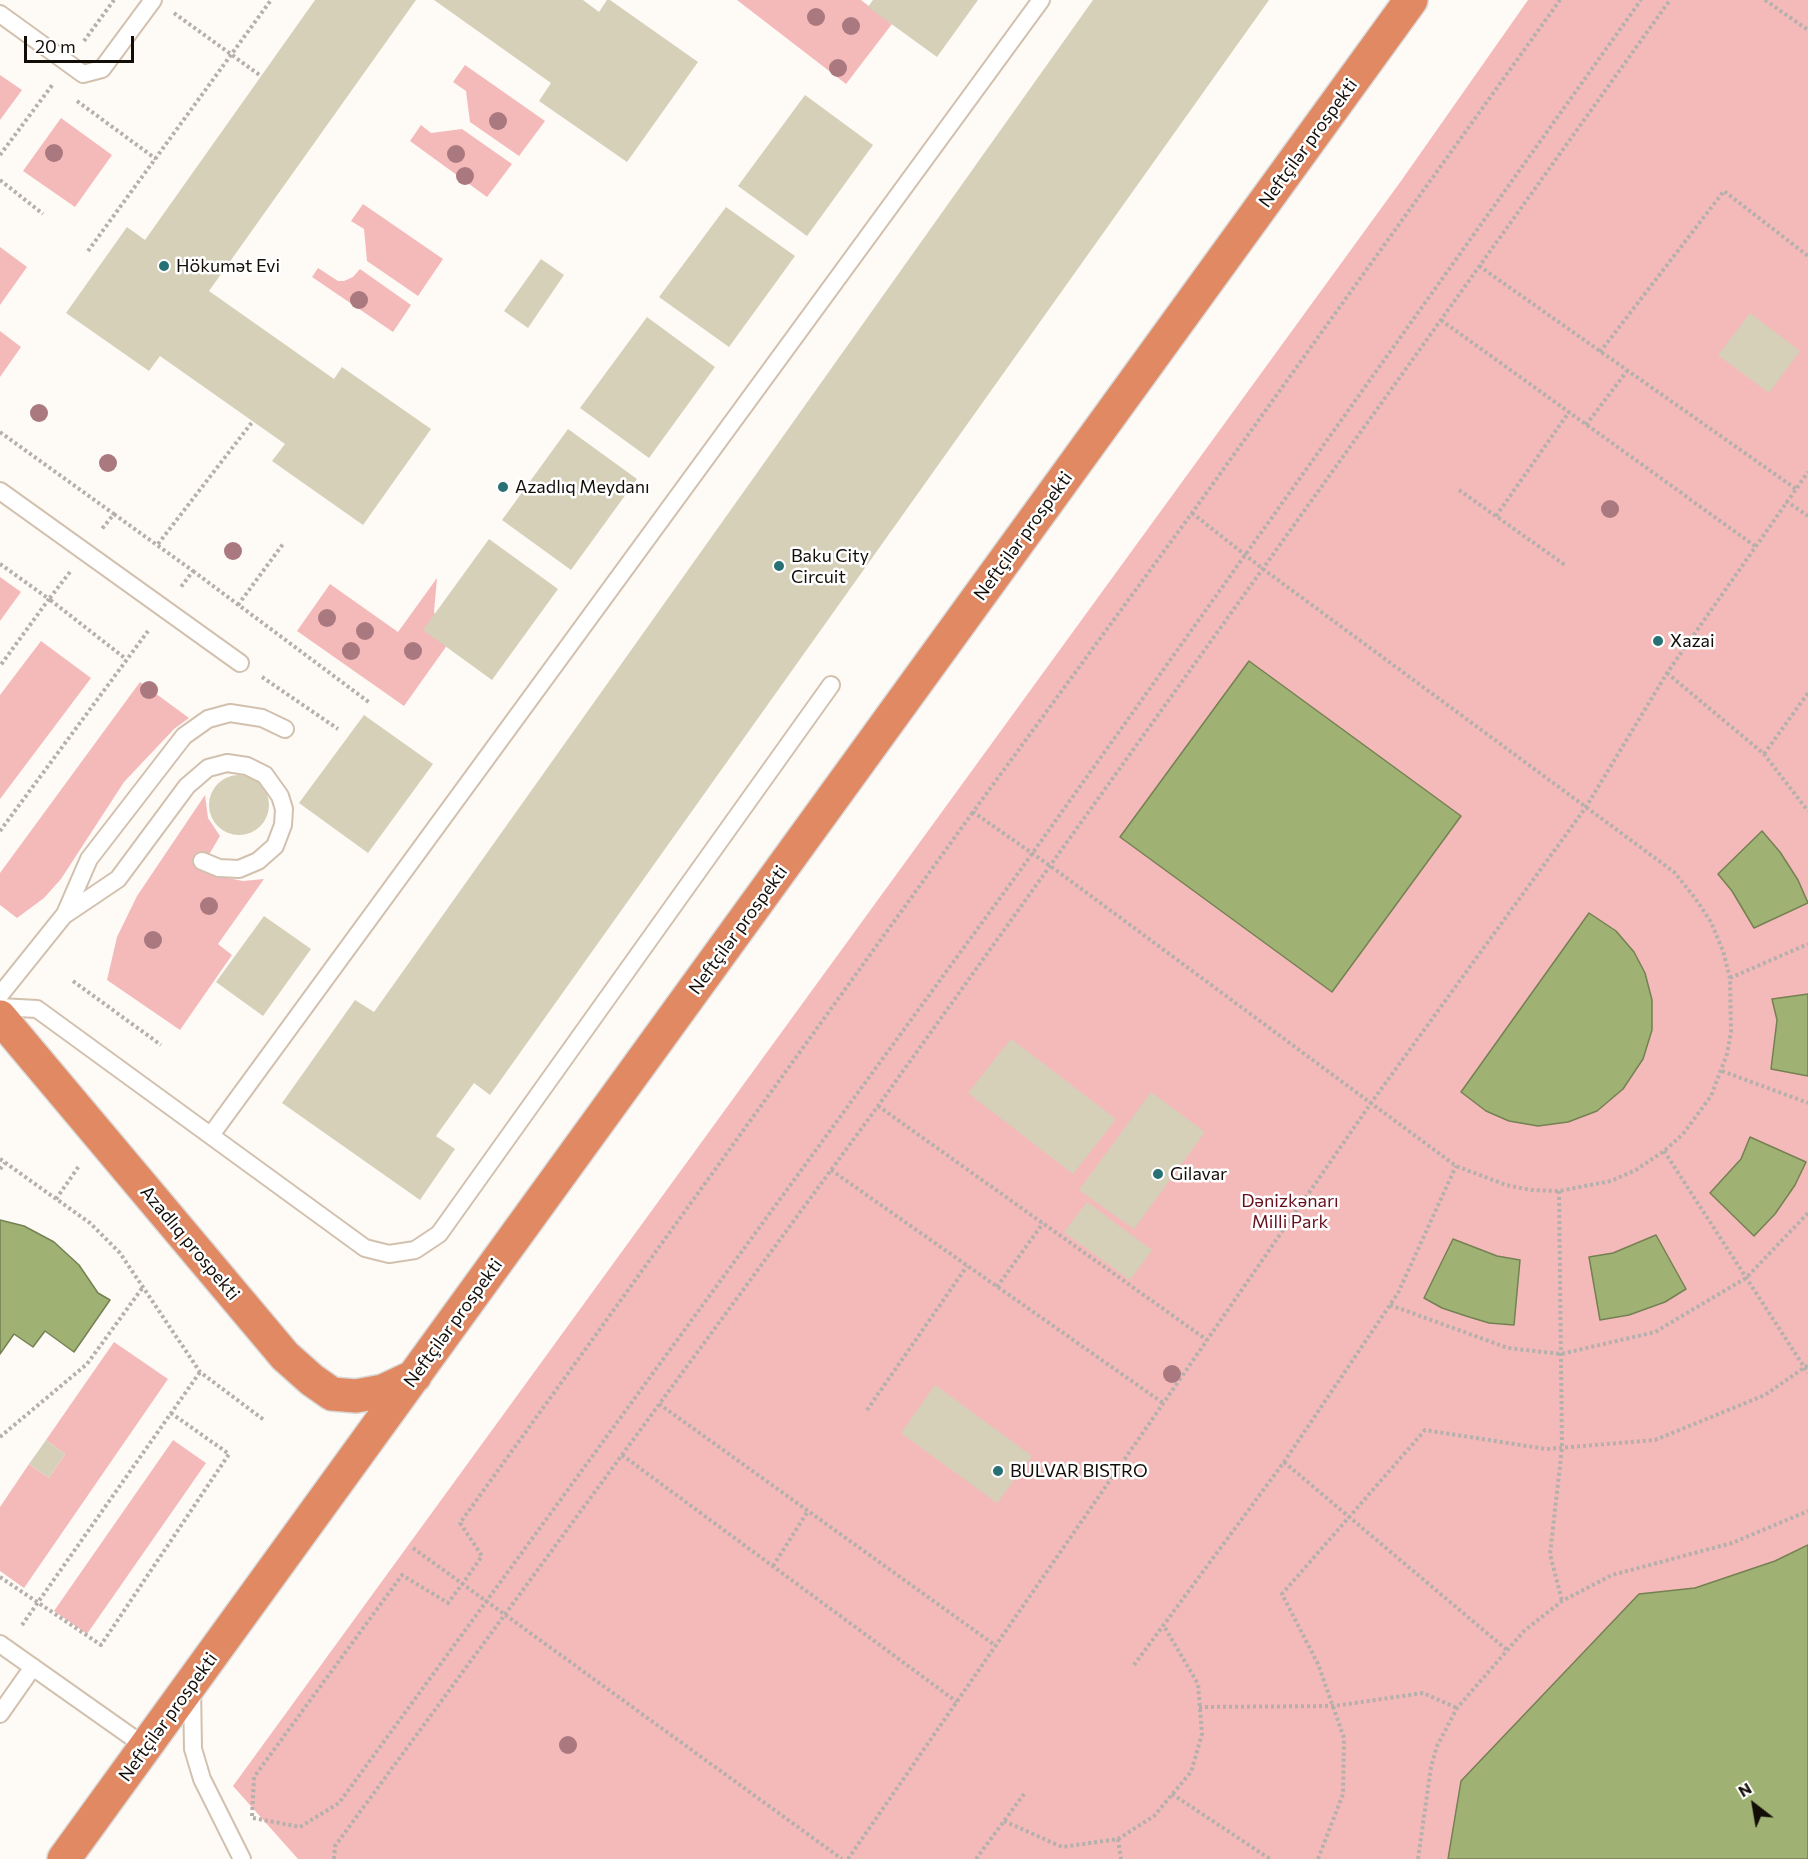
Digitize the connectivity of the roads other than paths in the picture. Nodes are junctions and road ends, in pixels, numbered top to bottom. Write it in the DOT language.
graph roads {
  1 [pos="1041,0"];
  2 [pos="1411,0"];
  3 [pos="159,3"];
  4 [pos="0,14"];
  5 [pos="0,491"];
  6 [pos="240,663"];
  7 [pos="831,685"];
  8 [pos="285,729"];
  9 [pos="202,861"];
  10 [pos="65,914"];
  11 [pos="0,995"];
  12 [pos="0,1007"];
  13 [pos="0,1017"];
  14 [pos="211,1135"];
  15 [pos="415,1376"];
  16 [pos="3,1646"];
  17 [pos="33,1667"];
  18 [pos="192,1683"];
  19 [pos="0,1714"];
  20 [pos="147,1747"];
  21 [pos="64,1859"];
  22 [pos="242,1859"];
  1 -- 14 [label="lane"];
  2 -- 15 [label="highway, Neftçilər prospekti"];
  3 -- 4 [label="lane"];
  5 -- 6 [label="lane"];
  7 -- 14 [label="lane"];
  8 -- 10 [label="lane"];
  9 -- 10 [label="lane"];
  10 -- 11 [label="lane"];
  12 -- 14 [label="lane"];
  13 -- 15 [label="highway, Azadlıq prospekti"];
  15 -- 18 [label="highway, Neftçilər prospekti"];
  16 -- 17 [label="lane"];
  17 -- 19 [label="lane"];
  17 -- 20 [label="lane"];
  18 -- 20 [label="highway, Neftçilər prospekti"];
  18 -- 22 [label="lane"];
  20 -- 21 [label="highway, Neftçilər prospekti"];
}
